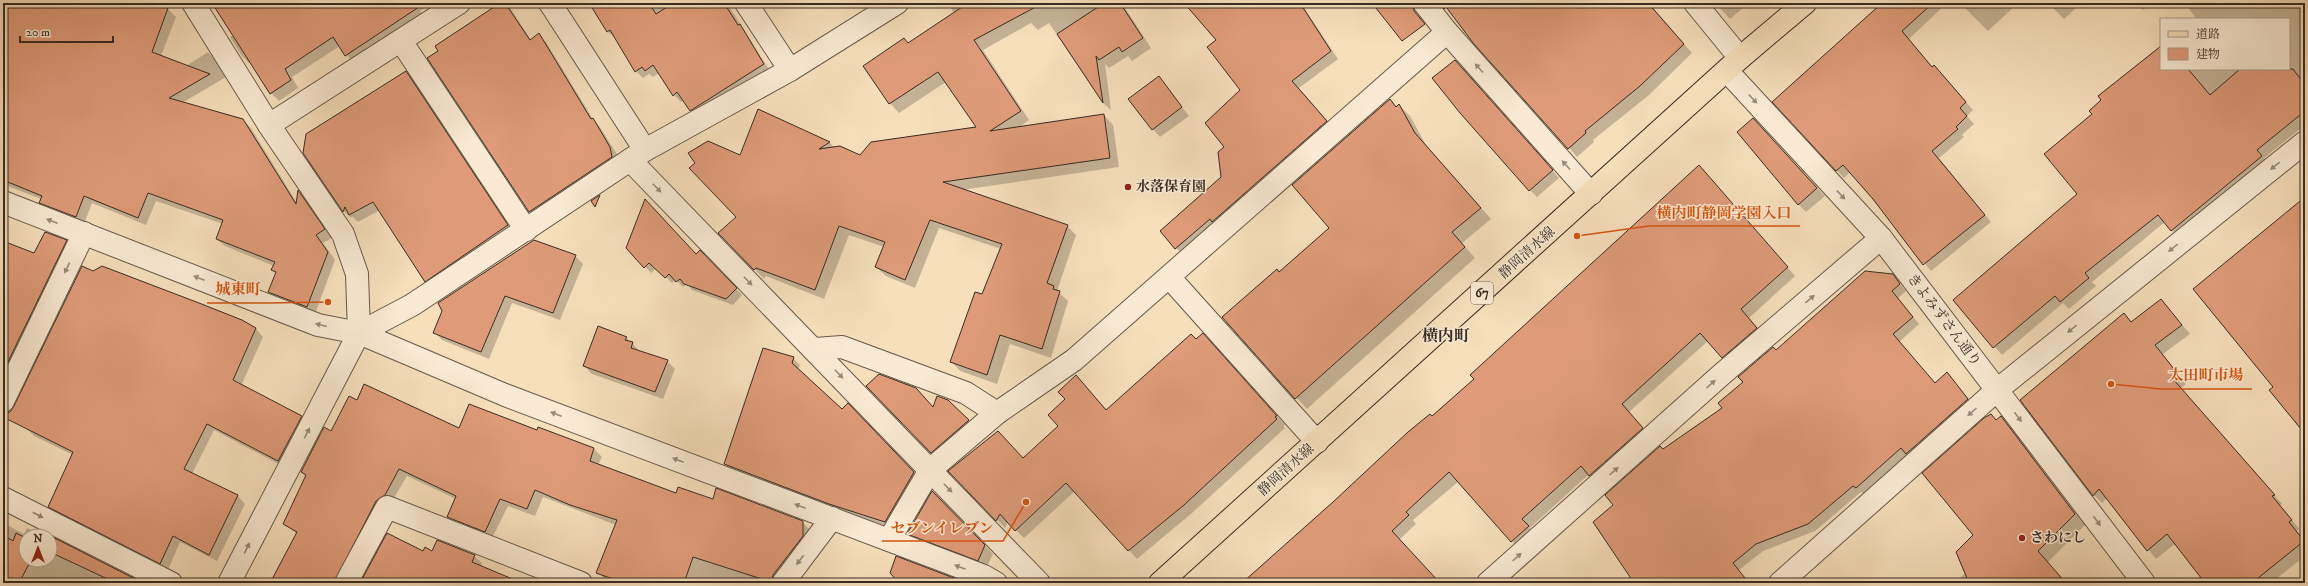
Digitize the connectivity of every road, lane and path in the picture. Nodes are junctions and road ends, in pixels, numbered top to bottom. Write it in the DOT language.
graph roads {
  1 [pos="193,3"];
  2 [pos="459,3"];
  3 [pos="550,3"];
  4 [pos="746,3"];
  5 [pos="896,3"];
  6 [pos="1424,3"];
  7 [pos="1695,3"];
  8 [pos="1805,3"];
  9 [pos="1448,32"];
  10 [pos="401,41"];
  11 [pos="1734,64"];
  12 [pos="790,70"];
  13 [pos="268,124"];
  14 [pos="2305,142"];
  15 [pos="637,155"];
  16 [pos="1591,194"];
  17 [pos="3,202"];
  18 [pos="526,230"];
  19 [pos="84,233"];
  20 [pos="1882,238"];
  21 [pos="1169,277"];
  22 [pos="359,332"];
  23 [pos="815,349"];
  24 [pos="1997,390"];
  25 [pos="3,401"];
  26 [pos="997,413"];
  27 [pos="1317,442"];
  28 [pos="930,470"];
  29 [pos="3,498"];
  30 [pos="832,518"];
  31 [pos="889,540"];
  32 [pos="171,583"];
  33 [pos="230,583"];
  34 [pos="346,583"];
  35 [pos="581,583"];
  36 [pos="783,583"];
  37 [pos="996,583"];
  38 [pos="1038,583"];
  39 [pos="1160,583"];
  40 [pos="1488,583"];
  41 [pos="1780,583"];
  42 [pos="2144,583"];
  1 -- 13 [label="street"];
  2 -- 10 [label="street"];
  3 -- 15 [label="street"];
  4 -- 12 [label="street"];
  5 -- 12 [label="street"];
  6 -- 9 [label="street"];
  7 -- 11 [label="street, きよみずさん通り"];
  8 -- 11 [label="main road, 静岡清水線 / 67"];
  16 -- 9 [label="street, one-way"];
  9 -- 21 [label="street"];
  10 -- 13 [label="street"];
  10 -- 18 [label="street"];
  11 -- 16 [label="main road, 静岡清水線 / 67"];
  11 -- 20 [label="street, きよみずさん通り, one-way"];
  12 -- 15 [label="street"];
  13 -- 22 [label="street"];
  14 -- 24 [label="street, one-way"];
  15 -- 18 [label="street"];
  15 -- 23 [label="street, one-way"];
  16 -- 27 [label="main road, 静岡清水線 / 67"];
  19 -- 17 [label="street, one-way"];
  18 -- 22 [label="street"];
  22 -- 19 [label="street, one-way"];
  19 -- 25 [label="street, one-way"];
  20 -- 24 [label="street, きよみずさん通り"];
  40 -- 20 [label="street, one-way"];
  21 -- 26 [label="street"];
  21 -- 27 [label="street"];
  30 -- 22 [label="street, one-way"];
  33 -- 22 [label="street, one-way"];
  23 -- 26 [label="street"];
  23 -- 28 [label="street, one-way"];
  24 -- 41 [label="street, one-way"];
  24 -- 42 [label="street, きよみずさん通り, one-way"];
  26 -- 28 [label="street"];
  27 -- 39 [label="main road, 静岡清水線 / 67"];
  28 -- 31 [label="street"];
  28 -- 38 [label="street, one-way"];
  29 -- 32 [label="street, one-way"];
  30 -- 31 [label="street"];
  30 -- 36 [label="street, one-way"];
  37 -- 31 [label="street, one-way"];
  34 -- 35 [label="street"];
}
